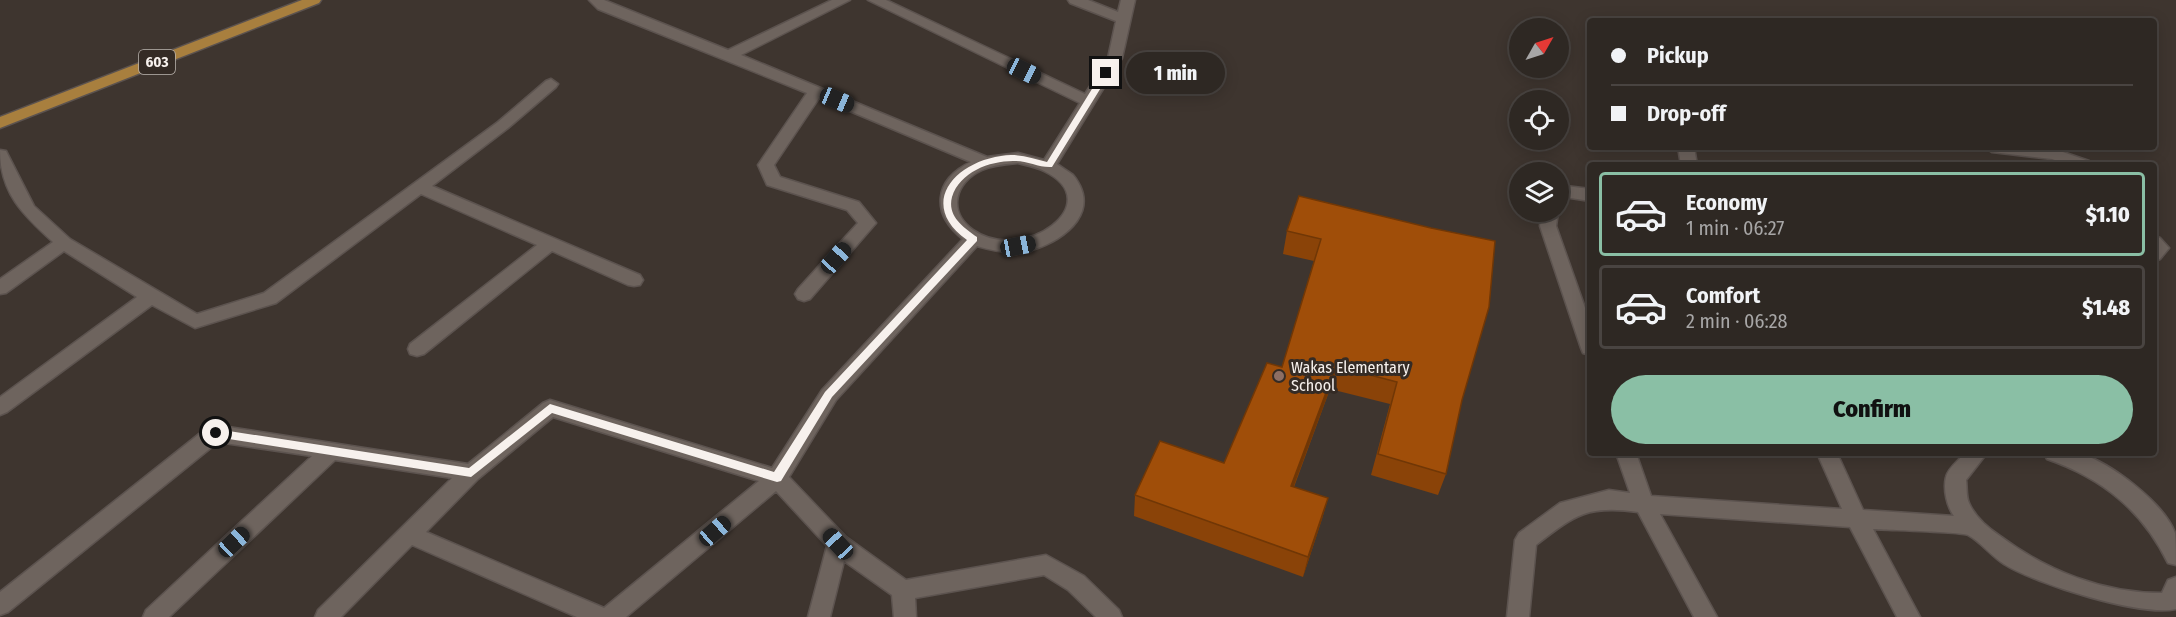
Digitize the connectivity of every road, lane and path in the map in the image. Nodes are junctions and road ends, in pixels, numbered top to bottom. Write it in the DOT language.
graph roads {
  1 [pos="314,0"];
  2 [pos="596,0"];
  3 [pos="843,0"];
  4 [pos="875,0"];
  5 [pos="1075,0"];
  6 [pos="1128,0"];
  7 [pos="1122,18"];
  8 [pos="729,55"];
  9 [pos="551,84"];
  10 [pos="816,91"];
  11 [pos="1088,101"];
  12 [pos="0,123"];
  13 [pos="2019,150"];
  14 [pos="0,155"];
  15 [pos="985,162"];
  16 [pos="2075,162"];
  17 [pos="1049,165"];
  18 [pos="419,188"];
  19 [pos="1569,192"];
  20 [pos="1587,195"];
  21 [pos="1549,222"];
  22 [pos="973,239"];
  23 [pos="64,243"];
  24 [pos="551,243"];
  25 [pos="634,280"];
  26 [pos="0,288"];
  27 [pos="804,294"];
  28 [pos="151,296"];
  29 [pos="1587,339"];
  30 [pos="417,349"];
  31 [pos="0,407"];
  32 [pos="331,451"];
  33 [pos="1627,456"];
  34 [pos="1828,456"];
  35 [pos="1973,456"];
  36 [pos="2061,456"];
  37 [pos="471,473"];
  38 [pos="777,478"];
  39 [pos="1644,504"];
  40 [pos="1858,521"];
  41 [pos="1965,526"];
  42 [pos="409,534"];
  43 [pos="838,544"];
  44 [pos="2176,556"];
  45 [pos="2176,587"];
  46 [pos="903,590"];
  47 [pos="0,605"];
  48 [pos="154,617"];
  49 [pos="326,617"];
  50 [pos="602,617"];
  51 [pos="610,617"];
  52 [pos="819,617"];
  53 [pos="905,617"];
  54 [pos="1112,617"];
  55 [pos="1518,617"];
  56 [pos="1706,617"];
  57 [pos="1909,617"];
  58 [pos="2119,617"];
  1 -- 12 [label="main road, 603"];
  2 -- 8 [label="street"];
  3 -- 8 [label="street"];
  4 -- 11 [label="street"];
  5 -- 7 [label="street"];
  6 -- 7 [label="street"];
  7 -- 11 [label="street"];
  8 -- 10 [label="street"];
  9 -- 18 [label="street"];
  10 -- 15 [label="street"];
  10 -- 27 [label="street"];
  11 -- 17 [label="street"];
  13 -- 16 [label="street"];
  14 -- 23 [label="street"];
  15 -- 17 [label="street"];
  15 -- 22 [label="street"];
  17 -- 22 [label="street"];
  18 -- 24 [label="street"];
  18 -- 28 [label="street"];
  19 -- 20 [label="street"];
  21 -- 29 [label="street"];
  22 -- 38 [label="street"];
  23 -- 26 [label="street"];
  23 -- 28 [label="street"];
  24 -- 25 [label="street"];
  24 -- 30 [label="street"];
  28 -- 31 [label="street"];
  32 -- 37 [label="street"];
  32 -- 47 [label="street"];
  32 -- 48 [label="street"];
  33 -- 39 [label="street"];
  34 -- 40 [label="street"];
  35 -- 41 [label="street"];
  36 -- 44 [label="street"];
  37 -- 38 [label="street"];
  37 -- 42 [label="street"];
  38 -- 43 [label="street"];
  38 -- 51 [label="street"];
  39 -- 40 [label="street"];
  39 -- 55 [label="street"];
  39 -- 56 [label="street"];
  40 -- 41 [label="street"];
  40 -- 57 [label="street"];
  41 -- 58 [label="street"];
  42 -- 49 [label="street"];
  42 -- 50 [label="street"];
  43 -- 46 [label="street"];
  43 -- 52 [label="street"];
  45 -- 58 [label="street"];
  46 -- 53 [label="street"];
  46 -- 54 [label="street"];
}
